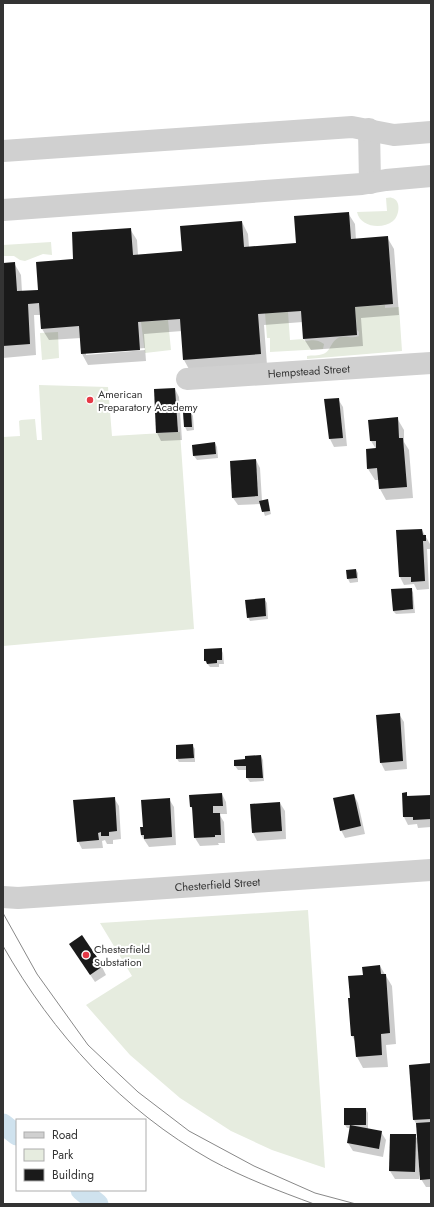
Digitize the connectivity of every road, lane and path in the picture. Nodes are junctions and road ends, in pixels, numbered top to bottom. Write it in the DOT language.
graph roads {
  1 [pos="369,130"];
  2 [pos="431,132"];
  3 [pos="3,151"];
  4 [pos="431,176"];
  5 [pos="370,183"];
  6 [pos="3,210"];
  7 [pos="431,362"];
  8 [pos="187,379"];
  9 [pos="431,870"];
  10 [pos="10,898"];
  1 -- 2 [label="street"];
  1 -- 3 [label="street"];
  1 -- 5 [label="street"];
  4 -- 5 [label="street"];
  5 -- 6 [label="street"];
  7 -- 8 [label="street, Hempstead Street"];
  9 -- 10 [label="street, Chesterfield Street"];
}
